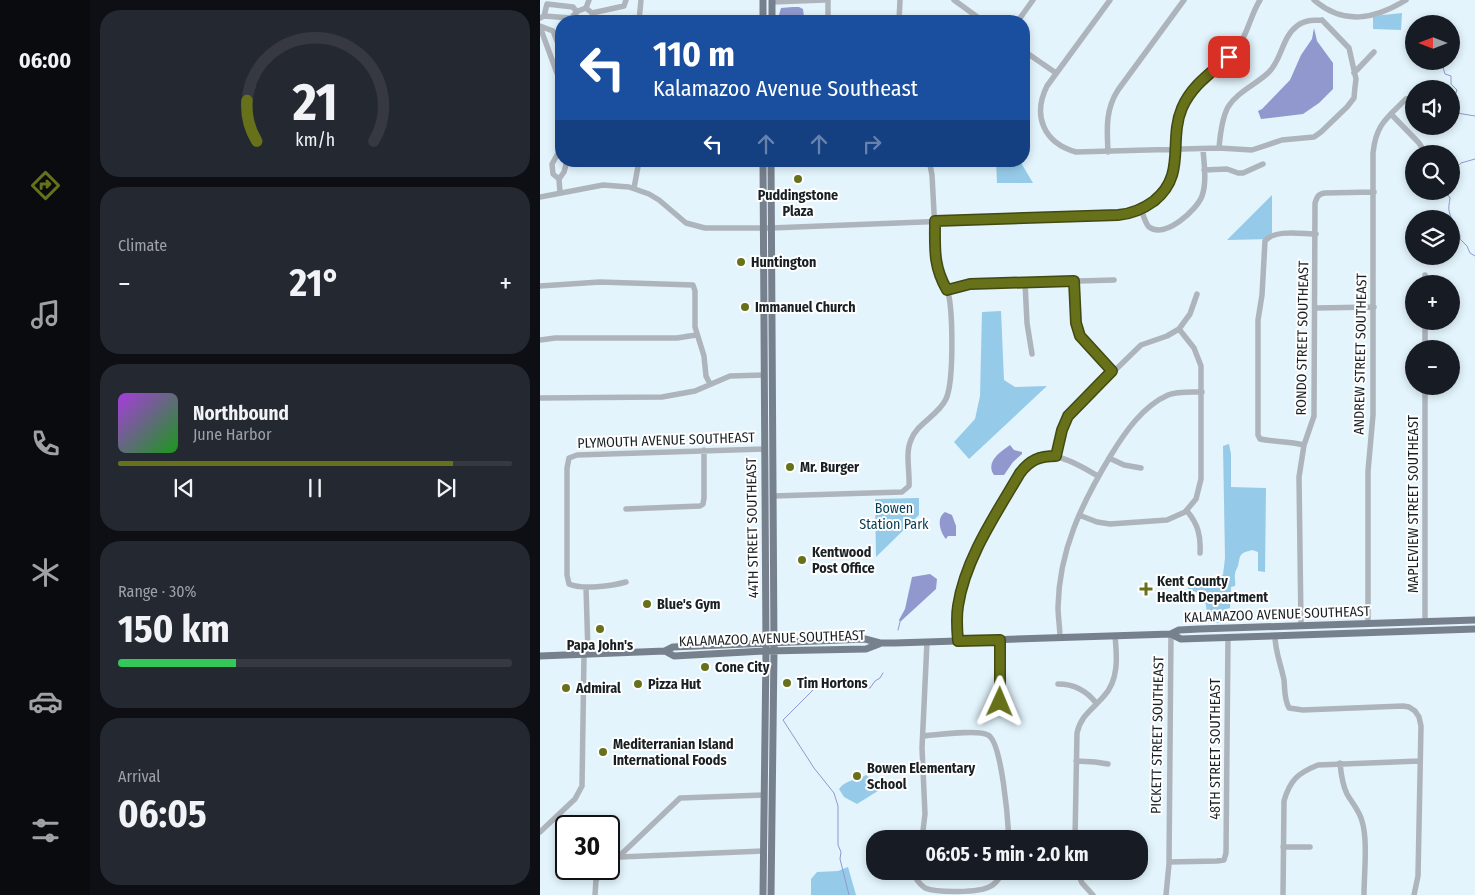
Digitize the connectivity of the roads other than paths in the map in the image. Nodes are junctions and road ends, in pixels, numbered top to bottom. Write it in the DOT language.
graph roads {
  1 [pos="589,0"];
  2 [pos="626,0"];
  3 [pos="641,0"];
  4 [pos="763,0"];
  5 [pos="827,0"];
  6 [pos="900,0"];
  7 [pos="954,0"];
  8 [pos="1033,0"];
  9 [pos="1110,0"];
  10 [pos="1184,0"];
  11 [pos="1260,0"];
  12 [pos="1314,0"];
  13 [pos="1406,0"];
  14 [pos="770,1"];
  15 [pos="961,2"];
  16 [pos="586,8"];
  17 [pos="1326,10"];
  18 [pos="577,12"];
  19 [pos="573,15"];
  20 [pos="640,15"];
  21 [pos="763,15"];
  22 [pos="771,15"];
  23 [pos="828,15"];
  24 [pos="899,15"];
  25 [pos="976,15"];
  26 [pos="1022,15"];
  27 [pos="542,17"];
  28 [pos="555,17"];
  29 [pos="1322,20"];
  30 [pos="540,27"];
  31 [pos="555,36"];
  32 [pos="1374,52"];
  33 [pos="1030,54"];
  34 [pos="555,68"];
  35 [pos="1056,73"];
  36 [pos="1354,73"];
  37 [pos="1405,100"];
  38 [pos="1391,114"];
  39 [pos="1420,145"];
  40 [pos="1219,148"];
  41 [pos="1203,149"];
  42 [pos="1176,150"];
  43 [pos="1108,152"];
  44 [pos="555,159"];
  45 [pos="1263,164"];
  46 [pos="565,167"];
  47 [pos="639,167"];
  48 [pos="763,167"];
  49 [pos="771,167"];
  50 [pos="930,167"];
  51 [pos="1204,170"];
  52 [pos="559,178"];
  53 [pos="634,188"];
  54 [pos="1374,192"];
  55 [pos="560,193"];
  56 [pos="540,197"];
  57 [pos="1140,210"];
  58 [pos="935,221"];
  59 [pos="763,228"];
  60 [pos="771,228"];
  61 [pos="1316,234"];
  62 [pos="1114,280"];
  63 [pos="1074,281"];
  64 [pos="1025,282"];
  65 [pos="540,286"];
  66 [pos="947,290"];
  67 [pos="1198,294"];
  68 [pos="763,298"];
  69 [pos="1374,307"];
  70 [pos="1316,308"];
  71 [pos="772,327"];
  72 [pos="1179,329"];
  73 [pos="696,335"];
  74 [pos="540,340"];
  75 [pos="1032,354"];
  76 [pos="1112,371"];
  77 [pos="764,375"];
  78 [pos="710,384"];
  79 [pos="772,387"];
  80 [pos="1202,392"];
  81 [pos="1425,395"];
  82 [pos="540,398"];
  83 [pos="1304,444"];
  84 [pos="764,449"];
  85 [pos="704,450"];
  86 [pos="1056,456"];
  87 [pos="1110,458"];
  88 [pos="1141,468"];
  89 [pos="1098,476"];
  90 [pos="764,482"];
  91 [pos="773,496"];
  92 [pos="626,508"];
  93 [pos="765,510"];
  94 [pos="1187,510"];
  95 [pos="1079,515"];
  96 [pos="773,521"];
  97 [pos="1200,553"];
  98 [pos="626,582"];
  99 [pos="586,587"];
  100 [pos="1464,620"];
  101 [pos="1475,620"];
  102 [pos="1426,621"];
  103 [pos="1368,623"];
  104 [pos="1301,625"];
  105 [pos="1310,625"];
  106 [pos="1458,629"];
  107 [pos="1475,629"];
  108 [pos="1171,634"];
  109 [pos="1327,634"];
  110 [pos="1115,636"];
  111 [pos="1274,636"];
  112 [pos="1228,637"];
  113 [pos="1060,638"];
  114 [pos="857,640"];
  115 [pos="1000,640"];
  116 [pos="958,641"];
  117 [pos="927,642"];
  118 [pos="880,643"];
  119 [pos="691,646"];
  120 [pos="766,647"];
  121 [pos="774,647"];
  122 [pos="846,649"];
  123 [pos="665,651"];
  124 [pos="586,654"];
  125 [pos="682,655"];
  126 [pos="540,656"];
  127 [pos="1058,684"];
  128 [pos="1000,702"];
  129 [pos="1096,703"];
  130 [pos="765,728"];
  131 [pos="923,736"];
  132 [pos="773,738"];
  133 [pos="1420,761"];
  134 [pos="1076,762"];
  135 [pos="1340,763"];
  136 [pos="1108,764"];
  137 [pos="764,780"];
  138 [pos="772,791"];
  139 [pos="764,795"];
  140 [pos="772,806"];
  141 [pos="923,830"];
  142 [pos="1008,830"];
  143 [pos="1075,830"];
  144 [pos="540,832"];
  145 [pos="1283,847"];
  146 [pos="1310,847"];
  147 [pos="763,850"];
  148 [pos="620,857"];
  149 [pos="1169,862"];
  150 [pos="763,866"];
  151 [pos="771,875"];
  152 [pos="596,880"];
  153 [pos="917,880"];
  154 [pos="998,880"];
  155 [pos="1081,880"];
  156 [pos="595,895"];
  157 [pos="763,895"];
  158 [pos="771,895"];
  159 [pos="1093,895"];
  160 [pos="1166,895"];
  161 [pos="1283,895"];
  162 [pos="1364,895"];
  163 [pos="1414,895"];
  1 -- 16 [label="street"];
  2 -- 16 [label="street"];
  3 -- 20 [label="street"];
  4 -- 21 [label="main road"];
  5 -- 14 [label="street"];
  5 -- 23 [label="street"];
  6 -- 24 [label="street"];
  7 -- 15 [label="street"];
  8 -- 26 [label="street"];
  9 -- 35 [label="street"];
  10 -- 43 [label="street"];
  11 -- 42 [label="street"];
  12 -- 17 [label="street"];
  13 -- 17 [label="street"];
  14 -- 22 [label="main road"];
  15 -- 25 [label="street"];
  16 -- 18 [label="street"];
  17 -- 29 [label="street"];
  18 -- 19 [label="street"];
  18 -- 27 [label="street"];
  27 -- 28 [label="street"];
  29 -- 36 [label="street"];
  29 -- 40 [label="street"];
  30 -- 31 [label="street"];
  30 -- 34 [label="street"];
  32 -- 36 [label="street"];
  33 -- 35 [label="street"];
  35 -- 43 [label="street"];
  36 -- 40 [label="street"];
  37 -- 38 [label="street, ANDREW STREET SOUTHEAST"];
  38 -- 39 [label="street"];
  38 -- 54 [label="street, ANDREW STREET SOUTHEAST"];
  40 -- 41 [label="street"];
  41 -- 42 [label="street"];
  41 -- 51 [label="street"];
  42 -- 43 [label="street"];
  42 -- 57 [label="street"];
  44 -- 52 [label="street"];
  45 -- 51 [label="street"];
  46 -- 52 [label="street"];
  47 -- 53 [label="street"];
  48 -- 59 [label="main road, 44TH STREET SOUTHEAST"];
  49 -- 60 [label="main road, 44TH STREET SOUTHEAST"];
  50 -- 58 [label="street"];
  51 -- 57 [label="street"];
  52 -- 55 [label="street"];
  53 -- 55 [label="street"];
  53 -- 59 [label="street"];
  54 -- 61 [label="street, RONDO STREET SOUTHEAST"];
  54 -- 69 [label="street, ANDREW STREET SOUTHEAST"];
  55 -- 56 [label="street"];
  57 -- 58 [label="street"];
  58 -- 60 [label="street"];
  58 -- 66 [label="street"];
  59 -- 60 [label="street"];
  59 -- 68 [label="main road, 44TH STREET SOUTHEAST"];
  60 -- 71 [label="main road, 44TH STREET SOUTHEAST"];
  61 -- 70 [label="street, RONDO STREET SOUTHEAST"];
  61 -- 83 [label="street"];
  62 -- 63 [label="street"];
  63 -- 64 [label="street"];
  63 -- 76 [label="street"];
  64 -- 66 [label="street"];
  64 -- 75 [label="street"];
  65 -- 73 [label="street"];
  66 -- 91 [label="street"];
  67 -- 72 [label="street"];
  68 -- 71 [label="main road"];
  68 -- 77 [label="main road, 44TH STREET SOUTHEAST"];
  69 -- 70 [label="street"];
  69 -- 103 [label="street, ANDREW STREET SOUTHEAST"];
  70 -- 83 [label="street, RONDO STREET SOUTHEAST"];
  71 -- 79 [label="main road, 44TH STREET SOUTHEAST"];
  72 -- 76 [label="street"];
  72 -- 80 [label="street"];
  73 -- 74 [label="street"];
  73 -- 78 [label="street"];
  76 -- 86 [label="street"];
  77 -- 78 [label="street"];
  77 -- 79 [label="main road"];
  77 -- 84 [label="main road, 44TH STREET SOUTHEAST"];
  78 -- 82 [label="street"];
  79 -- 91 [label="main road, 44TH STREET SOUTHEAST"];
  80 -- 87 [label="street"];
  80 -- 94 [label="street"];
  81 -- 102 [label="street, MAPLEVIEW STREET SOUTHEAST"];
  83 -- 104 [label="street, RONDO STREET SOUTHEAST"];
  84 -- 85 [label="street, PLYMOUTH AVENUE SOUTHEAST"];
  84 -- 90 [label="main road, 44TH STREET SOUTHEAST"];
  85 -- 92 [label="street"];
  85 -- 99 [label="street, PLYMOUTH AVENUE SOUTHEAST"];
  86 -- 89 [label="street"];
  86 -- 116 [label="street"];
  87 -- 88 [label="street"];
  87 -- 89 [label="street"];
  89 -- 95 [label="street"];
  90 -- 91 [label="main road"];
  90 -- 93 [label="main road, 44TH STREET SOUTHEAST"];
  91 -- 96 [label="main road, 44TH STREET SOUTHEAST"];
  93 -- 96 [label="main road"];
  93 -- 120 [label="main road, 44TH STREET SOUTHEAST"];
  94 -- 95 [label="street"];
  94 -- 97 [label="street"];
  95 -- 113 [label="street"];
  96 -- 121 [label="main road, 44TH STREET SOUTHEAST"];
  98 -- 99 [label="street"];
  99 -- 124 [label="street"];
  100 -- 101 [label="main road, KALAMAZOO AVENUE SOUTHEAST"];
  100 -- 102 [label="main road, KALAMAZOO AVENUE SOUTHEAST"];
  100 -- 106 [label="main road"];
  102 -- 103 [label="main road, KALAMAZOO AVENUE SOUTHEAST"];
  103 -- 105 [label="main road, KALAMAZOO AVENUE SOUTHEAST"];
  103 -- 109 [label="main road"];
  104 -- 105 [label="main road, KALAMAZOO AVENUE SOUTHEAST"];
  104 -- 108 [label="main road, KALAMAZOO AVENUE SOUTHEAST"];
  105 -- 111 [label="main road"];
  106 -- 107 [label="main road, KALAMAZOO AVENUE SOUTHEAST"];
  106 -- 109 [label="main road, KALAMAZOO AVENUE SOUTHEAST"];
  108 -- 110 [label="main road, KALAMAZOO AVENUE SOUTHEAST"];
  108 -- 112 [label="main road, KALAMAZOO AVENUE SOUTHEAST"];
  108 -- 149 [label="street, PICKETT STREET SOUTHEAST"];
  109 -- 111 [label="main road, KALAMAZOO AVENUE SOUTHEAST"];
  110 -- 113 [label="main road, KALAMAZOO AVENUE SOUTHEAST"];
  110 -- 129 [label="street"];
  111 -- 112 [label="main road, KALAMAZOO AVENUE SOUTHEAST"];
  111 -- 133 [label="street"];
  112 -- 149 [label="street, 48TH STREET SOUTHEAST"];
  113 -- 115 [label="main road, KALAMAZOO AVENUE SOUTHEAST"];
  114 -- 118 [label="main road, KALAMAZOO AVENUE SOUTHEAST"];
  114 -- 121 [label="main road, KALAMAZOO AVENUE SOUTHEAST"];
  114 -- 122 [label="main road"];
  115 -- 116 [label="main road, KALAMAZOO AVENUE SOUTHEAST"];
  115 -- 128 [label="street"];
  116 -- 117 [label="main road, KALAMAZOO AVENUE SOUTHEAST"];
  117 -- 118 [label="main road, KALAMAZOO AVENUE SOUTHEAST"];
  117 -- 131 [label="street"];
  118 -- 122 [label="main road, KALAMAZOO AVENUE SOUTHEAST"];
  119 -- 120 [label="main road, KALAMAZOO AVENUE SOUTHEAST"];
  119 -- 123 [label="main road, KALAMAZOO AVENUE SOUTHEAST"];
  119 -- 125 [label="main road"];
  120 -- 121 [label="main road, KALAMAZOO AVENUE SOUTHEAST"];
  120 -- 125 [label="main road, KALAMAZOO AVENUE SOUTHEAST"];
  120 -- 130 [label="main road, 44TH STREET SOUTHEAST"];
  121 -- 122 [label="main road, KALAMAZOO AVENUE SOUTHEAST"];
  121 -- 132 [label="main road, 44TH STREET SOUTHEAST"];
  123 -- 124 [label="main road, KALAMAZOO AVENUE SOUTHEAST"];
  123 -- 125 [label="main road, KALAMAZOO AVENUE SOUTHEAST"];
  124 -- 126 [label="main road, KALAMAZOO AVENUE SOUTHEAST"];
  124 -- 144 [label="street"];
  127 -- 129 [label="street"];
  129 -- 134 [label="street"];
  130 -- 132 [label="main road"];
  130 -- 137 [label="main road, 44TH STREET SOUTHEAST"];
  131 -- 141 [label="street"];
  131 -- 142 [label="street"];
  132 -- 138 [label="main road, 44TH STREET SOUTHEAST"];
  133 -- 135 [label="street"];
  133 -- 163 [label="street"];
  134 -- 136 [label="street"];
  134 -- 143 [label="street"];
  135 -- 145 [label="street"];
  135 -- 162 [label="street"];
  137 -- 138 [label="main road"];
  137 -- 139 [label="main road, 44TH STREET SOUTHEAST"];
  138 -- 140 [label="main road, 44TH STREET SOUTHEAST"];
  139 -- 140 [label="main road"];
  139 -- 147 [label="main road, 44TH STREET SOUTHEAST"];
  139 -- 148 [label="street"];
  140 -- 151 [label="main road, 44TH STREET SOUTHEAST"];
  145 -- 146 [label="street"];
  145 -- 161 [label="street"];
  147 -- 148 [label="street"];
  147 -- 150 [label="main road, 44TH STREET SOUTHEAST"];
  149 -- 160 [label="street, PICKETT STREET SOUTHEAST"];
  150 -- 151 [label="main road"];
  150 -- 157 [label="main road, 44TH STREET SOUTHEAST"];
  151 -- 158 [label="main road, 44TH STREET SOUTHEAST"];
  152 -- 156 [label="street"];
  153 -- 154 [label="street"];
  155 -- 159 [label="street"];
}
